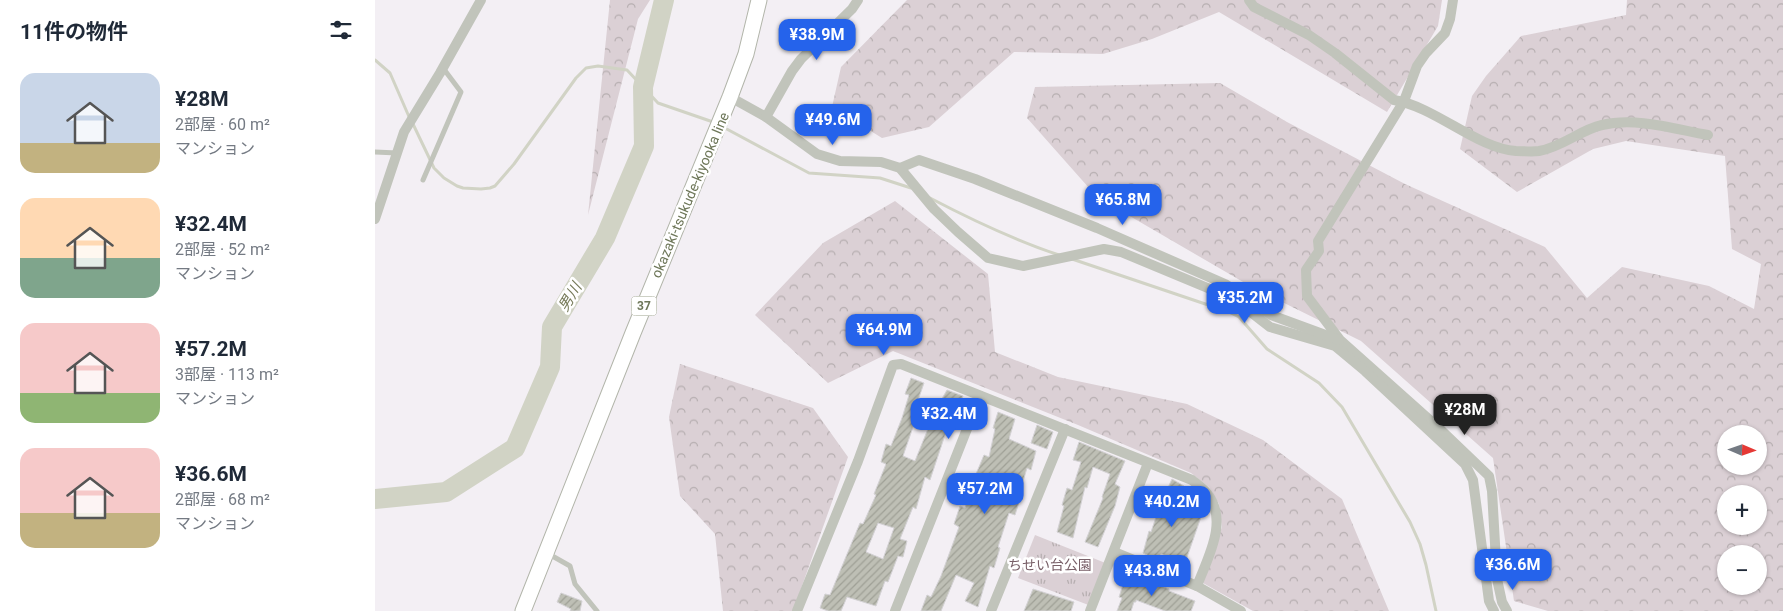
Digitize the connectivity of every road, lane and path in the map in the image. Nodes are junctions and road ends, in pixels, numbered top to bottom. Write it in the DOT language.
graph roads {
  1 [pos="481,0"];
  2 [pos="759,0"];
  3 [pos="858,0"];
  4 [pos="1249,0"];
  5 [pos="1453,0"];
  6 [pos="443,68"];
  7 [pos="730,97"];
  8 [pos="1404,101"];
  9 [pos="766,116"];
  10 [pos="1708,135"];
  11 [pos="375,152"];
  12 [pos="397,153"];
  13 [pos="900,168"];
  14 [pos="423,180"];
  15 [pos="375,220"];
  16 [pos="1341,340"];
  17 [pos="980,396"];
  18 [pos="1065,429"];
  19 [pos="1148,463"];
  20 [pos="546,552"];
  21 [pos="1114,552"];
  22 [pos="1197,586"];
  23 [pos="523,611"];
  24 [pos="597,611"];
  25 [pos="797,611"];
  26 [pos="895,611"];
  27 [pos="991,611"];
  28 [pos="1090,611"];
  29 [pos="1241,611"];
  30 [pos="1494,611"];
  31 [pos="1507,611"];
  1 -- 6 [label="street"];
  2 -- 7 [label="main road, okazaki-tsukude-kiyooka line / 37"];
  3 -- 9 [label="street"];
  4 -- 8 [label="street"];
  5 -- 8 [label="street"];
  6 -- 12 [label="street"];
  6 -- 14 [label="lane"];
  7 -- 9 [label="street"];
  7 -- 20 [label="main road, okazaki-tsukude-kiyooka line / 37"];
  8 -- 10 [label="street"];
  8 -- 16 [label="street"];
  9 -- 13 [label="street"];
  11 -- 12 [label="lane"];
  12 -- 15 [label="street"];
  13 -- 16 [label="street"];
  13 -- 30 [label="street"];
  16 -- 31 [label="street"];
  17 -- 18 [label="street"];
  17 -- 25 [label="street"];
  17 -- 26 [label="street"];
  18 -- 19 [label="street"];
  18 -- 27 [label="street"];
  19 -- 21 [label="street"];
  19 -- 22 [label="street"];
  20 -- 23 [label="main road, okazaki-tsukude-kiyooka line / 37"];
  20 -- 24 [label="lane"];
  21 -- 22 [label="street"];
  21 -- 28 [label="street"];
  22 -- 29 [label="street"];
}
